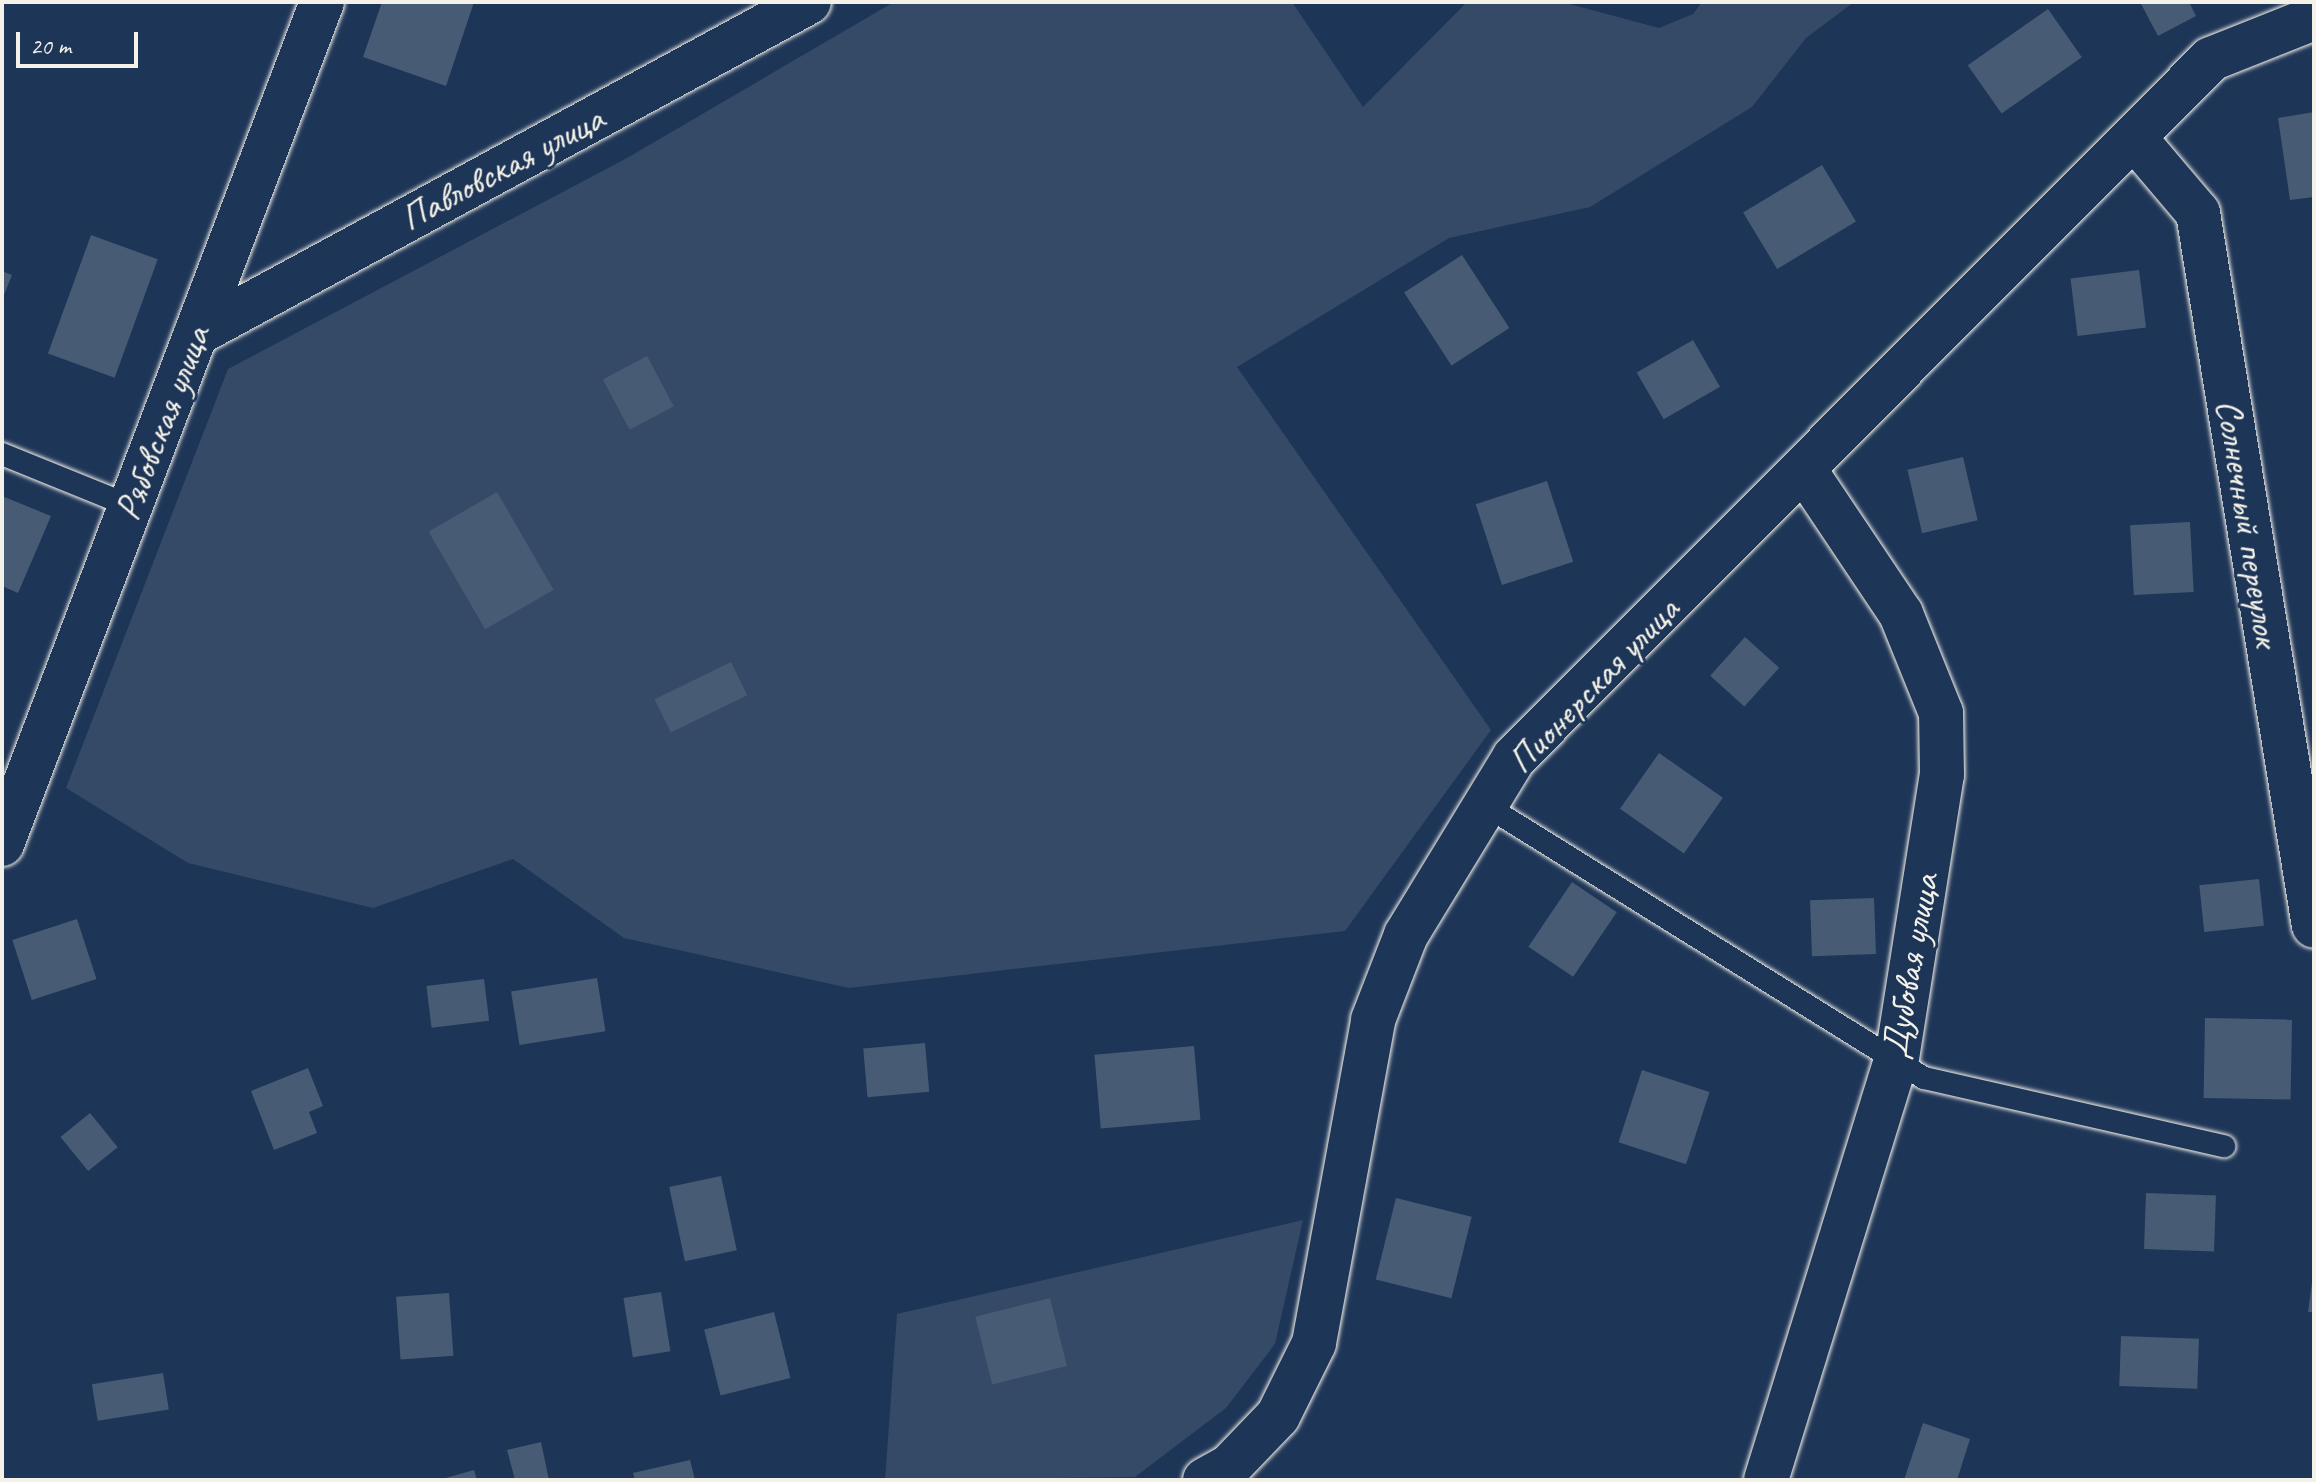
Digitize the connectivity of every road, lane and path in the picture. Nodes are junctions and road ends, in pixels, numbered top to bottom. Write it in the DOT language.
graph roads {
  1 [pos="322,2"];
  2 [pos="809,2"];
  3 [pos="2314,18"];
  4 [pos="2137,141"];
  5 [pos="196,334"];
  6 [pos="2,454"];
  7 [pos="1806,472"];
  8 [pos="130,506"];
  9 [pos="1485,805"];
  10 [pos="2,844"];
  11 [pos="2314,926"];
  12 [pos="1897,1058"];
  13 [pos="2224,1146"];
  14 [pos="1205,1480"];
  15 [pos="1766,1480"];
  1 -- 5 [label="street, Рябовская улица"];
  2 -- 5 [label="street, Павловская улица"];
  3 -- 4 [label="street, Пионерская улица"];
  4 -- 7 [label="street, Пионерская улица"];
  4 -- 11 [label="street, Солнечный переулок"];
  5 -- 8 [label="street, Рябовская улица"];
  6 -- 8 [label="lane"];
  7 -- 9 [label="street, Пионерская улица"];
  7 -- 12 [label="street, Дубовая улица"];
  8 -- 10 [label="street, Рябовская улица"];
  9 -- 12 [label="lane"];
  9 -- 14 [label="street, Пионерская улица"];
  12 -- 13 [label="lane"];
  12 -- 15 [label="street, Дубовая улица"];
}
